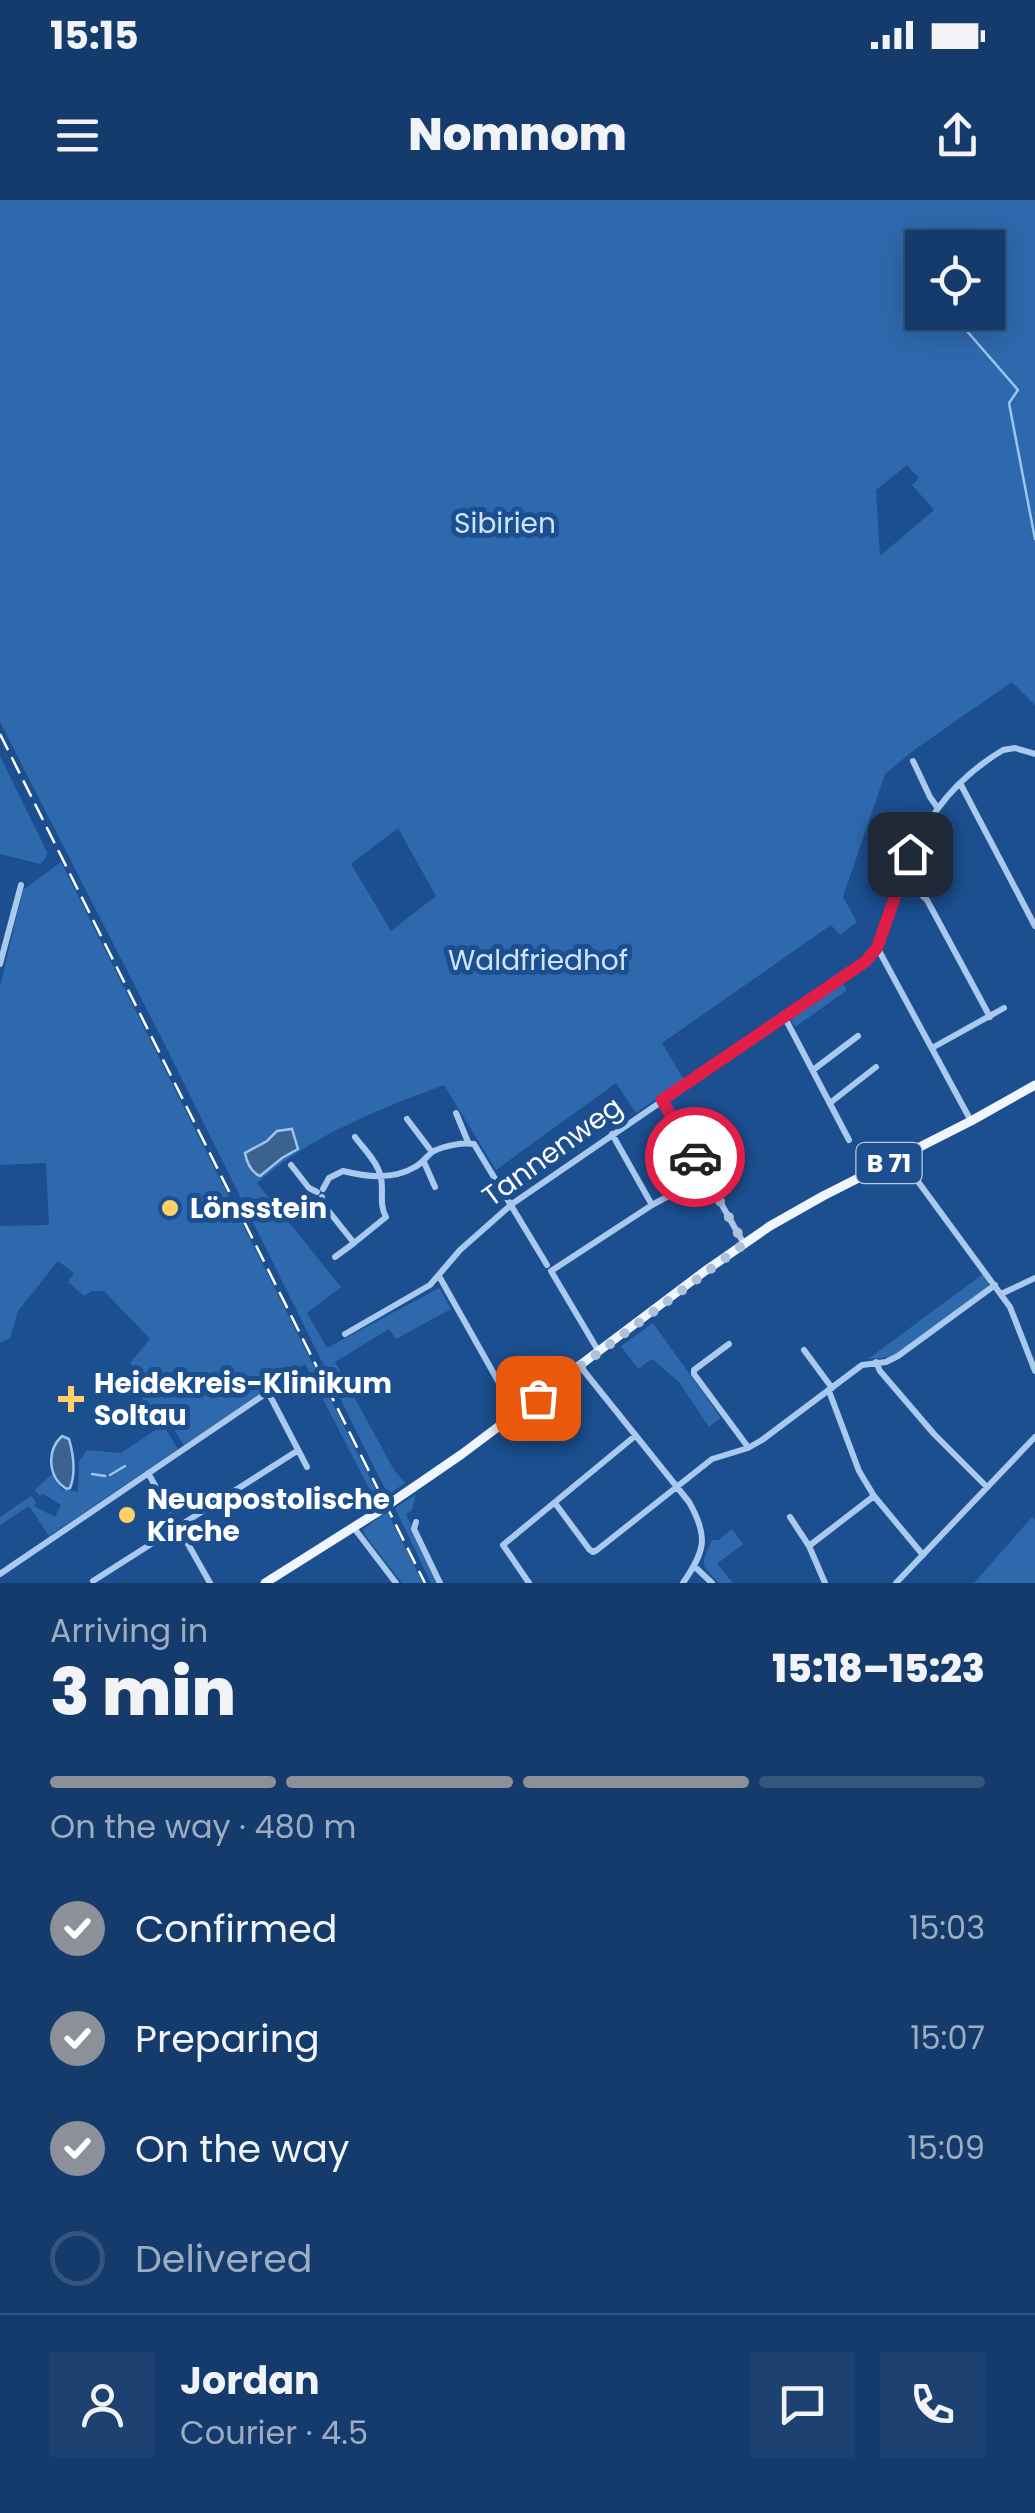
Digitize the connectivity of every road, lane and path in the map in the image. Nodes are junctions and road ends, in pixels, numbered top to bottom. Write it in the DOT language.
graph roads {
  1 [pos="1035,754"];
  2 [pos="913,761"];
  3 [pos="960,783"];
  4 [pos="937,807"];
  5 [pos="900,880"];
  6 [pos="21,884"];
  7 [pos="1035,926"];
  8 [pos="877,948"];
  9 [pos="0,964"];
  10 [pos="1004,1008"];
  11 [pos="784,1016"];
  12 [pos="990,1016"];
  13 [pos="858,1036"];
  14 [pos="932,1048"];
  15 [pos="876,1068"];
  16 [pos="812,1070"];
  17 [pos="1031,1090"];
  18 [pos="662,1100"];
  19 [pos="830,1103"];
  20 [pos="456,1113"];
  21 [pos="407,1119"];
  22 [pos="971,1121"];
  23 [pos="612,1134"];
  24 [pos="355,1137"];
  25 [pos="849,1140"];
  26 [pos="468,1142"];
  27 [pos="432,1152"];
  28 [pos="900,1158"];
  29 [pos="424,1162"];
  30 [pos="728,1163"];
  31 [pos="291,1165"];
  32 [pos="705,1175"];
  33 [pos="381,1177"];
  34 [pos="436,1187"];
  35 [pos="321,1193"];
  36 [pos="512,1204"];
  37 [pos="652,1205"];
  38 [pos="354,1243"];
  39 [pos="744,1244"];
  40 [pos="335,1257"];
  41 [pos="549,1268"];
  42 [pos="439,1276"];
  43 [pos="1035,1278"];
  44 [pos="995,1285"];
  45 [pos="1001,1294"];
  46 [pos="345,1334"];
  47 [pos="729,1344"];
  48 [pos="804,1350"];
  49 [pos="599,1352"];
  50 [pos="876,1362"];
  51 [pos="580,1366"];
  52 [pos="1035,1371"];
  53 [pos="830,1390"];
  54 [pos="517,1414"];
  55 [pos="635,1436"];
  56 [pos="1035,1437"];
  57 [pos="748,1448"];
  58 [pos="298,1451"];
  59 [pos="307,1467"];
  60 [pos="148,1473"];
  61 [pos="677,1486"];
  62 [pos="987,1487"];
  63 [pos="874,1496"];
  64 [pos="554,1503"];
  65 [pos="790,1517"];
  66 [pos="416,1522"];
  67 [pos="179,1526"];
  68 [pos="354,1528"];
  69 [pos="809,1546"];
  70 [pos="923,1556"];
  71 [pos="694,1566"];
  72 [pos="0,1574"];
  73 [pos="92,1581"];
  74 [pos="269,1582"];
  75 [pos="210,1583"];
  76 [pos="396,1583"];
  77 [pos="440,1583"];
  78 [pos="529,1583"];
  79 [pos="682,1583"];
  80 [pos="712,1583"];
  81 [pos="825,1583"];
  82 [pos="896,1583"];
  1 -- 3 [label="street"];
  2 -- 4 [label="street"];
  3 -- 4 [label="street"];
  3 -- 7 [label="street"];
  4 -- 5 [label="street"];
  5 -- 8 [label="street"];
  5 -- 12 [label="street"];
  6 -- 9 [label="street"];
  8 -- 11 [label="street, Tannenweg"];
  8 -- 14 [label="street"];
  10 -- 12 [label="street"];
  11 -- 16 [label="street"];
  11 -- 18 [label="street, Tannenweg"];
  12 -- 14 [label="street"];
  13 -- 16 [label="street"];
  14 -- 22 [label="street"];
  15 -- 19 [label="street"];
  16 -- 19 [label="street"];
  17 -- 22 [label="main road, B 71"];
  18 -- 23 [label="street, Tannenweg"];
  18 -- 32 [label="street"];
  19 -- 25 [label="street"];
  20 -- 26 [label="street"];
  21 -- 27 [label="street"];
  22 -- 28 [label="main road, B 71"];
  23 -- 36 [label="street, Tannenweg"];
  23 -- 37 [label="street"];
  24 -- 33 [label="street"];
  26 -- 27 [label="street"];
  26 -- 36 [label="street"];
  27 -- 29 [label="street"];
  28 -- 39 [label="main road, B 71"];
  28 -- 44 [label="street"];
  29 -- 33 [label="street"];
  29 -- 34 [label="street"];
  30 -- 32 [label="street"];
  31 -- 35 [label="street"];
  32 -- 37 [label="street"];
  32 -- 39 [label="street"];
  33 -- 35 [label="street"];
  33 -- 38 [label="street"];
  35 -- 38 [label="street"];
  36 -- 41 [label="street"];
  36 -- 42 [label="street, Tannenweg"];
  37 -- 41 [label="street"];
  38 -- 40 [label="street"];
  39 -- 49 [label="main road, B 71"];
  41 -- 49 [label="street"];
  42 -- 46 [label="street, Tannenweg"];
  42 -- 54 [label="street"];
  43 -- 45 [label="street"];
  44 -- 45 [label="street"];
  44 -- 50 [label="street"];
  45 -- 52 [label="street"];
  47 -- 57 [label="street"];
  48 -- 53 [label="street"];
  49 -- 51 [label="main road, B 71"];
  50 -- 53 [label="street"];
  50 -- 62 [label="street"];
  51 -- 54 [label="main road, B 71"];
  51 -- 55 [label="street"];
  53 -- 57 [label="street"];
  53 -- 63 [label="street"];
  54 -- 68 [label="main road, B 71, bridge"];
  55 -- 61 [label="street"];
  55 -- 64 [label="street"];
  56 -- 62 [label="street"];
  57 -- 61 [label="street"];
  58 -- 59 [label="street"];
  58 -- 60 [label="street"];
  58 -- 67 [label="street"];
  60 -- 67 [label="street"];
  60 -- 72 [label="street"];
  61 -- 64 [label="street"];
  61 -- 71 [label="street"];
  62 -- 70 [label="street"];
  63 -- 69 [label="street"];
  63 -- 70 [label="street"];
  64 -- 78 [label="street"];
  65 -- 69 [label="street"];
  66 -- 77 [label="street"];
  67 -- 73 [label="street"];
  67 -- 75 [label="street"];
  68 -- 74 [label="main road, B 71"];
  68 -- 76 [label="street"];
  69 -- 81 [label="street"];
  70 -- 82 [label="street"];
  71 -- 79 [label="street"];
  71 -- 80 [label="street"];
}
